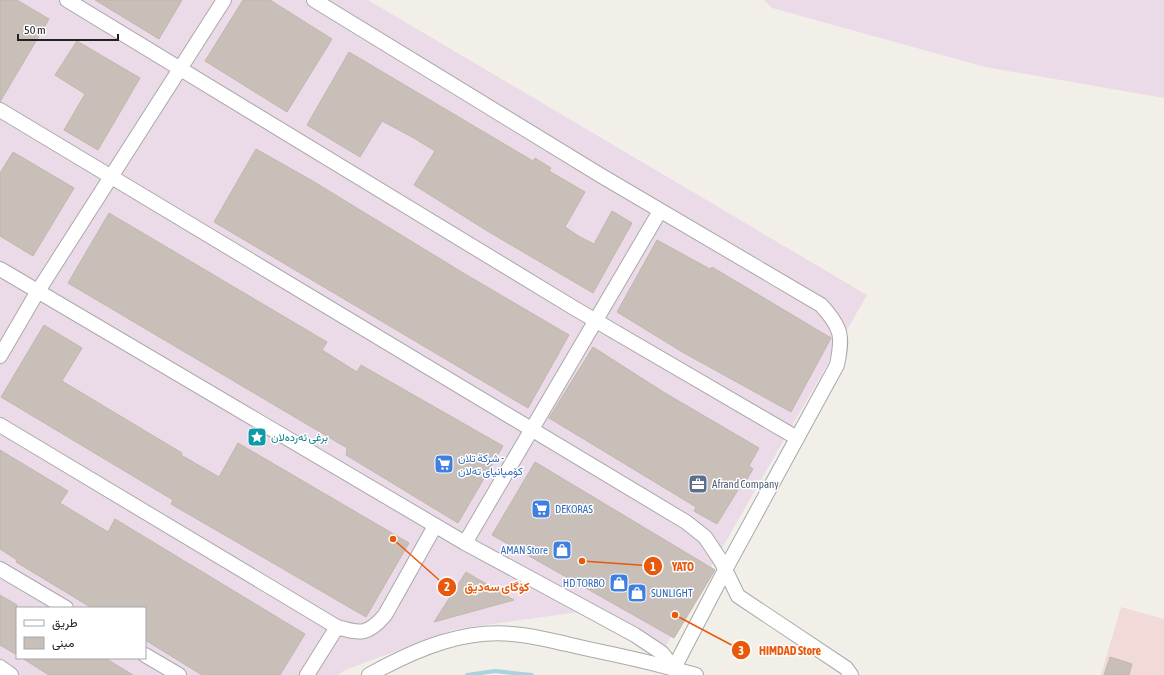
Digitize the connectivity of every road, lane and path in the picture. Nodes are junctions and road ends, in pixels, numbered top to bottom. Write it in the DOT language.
graph roads {
  1 [pos="67,0"];
  2 [pos="224,0"];
  3 [pos="314,0"];
  4 [pos="180,69"];
  5 [pos="0,110"];
  6 [pos="110,177"];
  7 [pos="660,211"];
  8 [pos="0,268"];
  9 [pos="38,291"];
  10 [pos="596,321"];
  11 [pos="0,356"];
  12 [pos="0,425"];
  13 [pos="532,429"];
  14 [pos="797,438"];
  15 [pos="435,526"];
  16 [pos="465,543"];
  17 [pos="0,569"];
  18 [pos="725,570"];
  19 [pos="64,607"];
  20 [pos="337,628"];
  21 [pos="146,656"];
  22 [pos="0,667"];
  23 [pos="674,668"];
  24 [pos="11,675"];
  25 [pos="179,675"];
  26 [pos="307,675"];
  27 [pos="369,675"];
  28 [pos="696,675"];
  29 [pos="851,675"];
  1 -- 4 [label="street"];
  2 -- 4 [label="street"];
  3 -- 7 [label="street"];
  4 -- 6 [label="street"];
  4 -- 10 [label="street"];
  5 -- 6 [label="street"];
  6 -- 9 [label="street"];
  6 -- 13 [label="street"];
  7 -- 10 [label="street"];
  7 -- 14 [label="street"];
  8 -- 9 [label="street"];
  9 -- 11 [label="street"];
  9 -- 15 [label="street"];
  10 -- 13 [label="street"];
  10 -- 14 [label="street"];
  12 -- 20 [label="street"];
  13 -- 16 [label="street"];
  13 -- 18 [label="street"];
  14 -- 18 [label="street"];
  15 -- 16 [label="street"];
  15 -- 20 [label="street"];
  16 -- 23 [label="street"];
  17 -- 19 [label="street"];
  18 -- 23 [label="street"];
  18 -- 29 [label="street"];
  20 -- 26 [label="street"];
  21 -- 25 [label="street"];
  22 -- 24 [label="street"];
  23 -- 27 [label="street"];
  23 -- 28 [label="street"];
}
